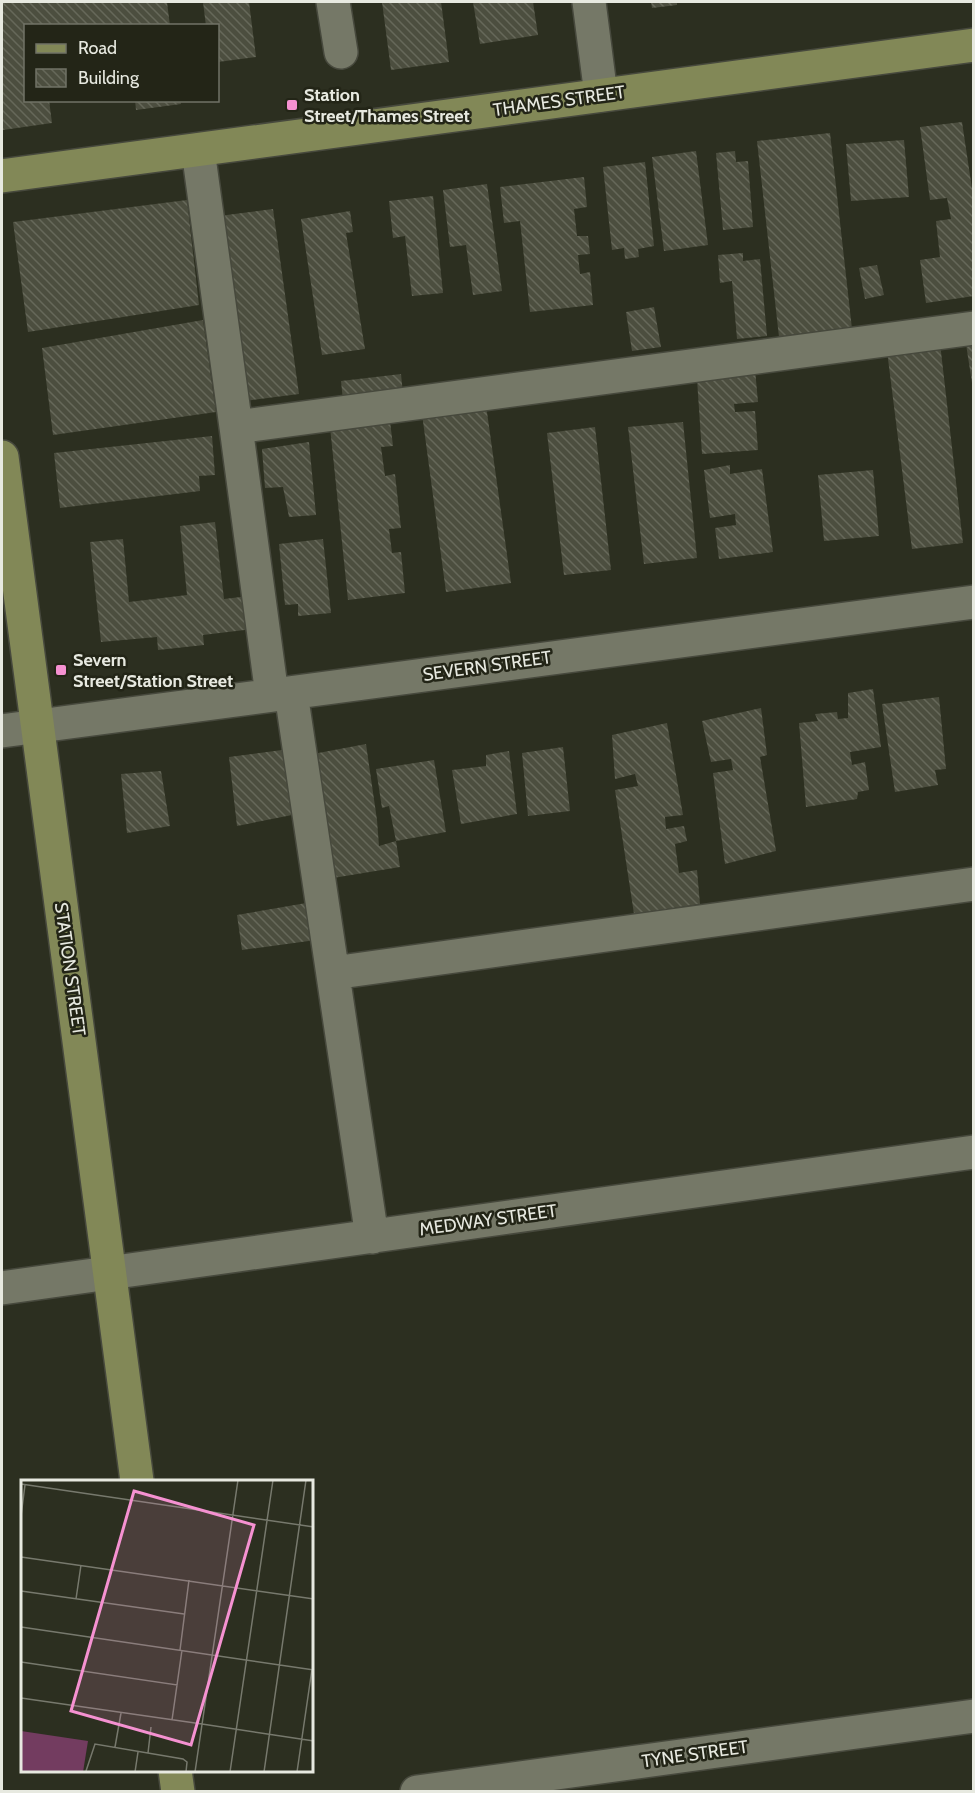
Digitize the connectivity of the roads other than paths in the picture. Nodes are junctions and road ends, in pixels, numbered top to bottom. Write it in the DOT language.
graph roads {
  1 [pos="333,2"];
  2 [pos="589,2"];
  3 [pos="974,45"];
  4 [pos="341,52"];
  5 [pos="601,95"];
  6 [pos="198,150"];
  7 [pos="2,176"];
  8 [pos="974,328"];
  9 [pos="236,427"];
  10 [pos="2,457"];
  11 [pos="974,602"];
  12 [pos="281,694"];
  13 [pos="38,726"];
  14 [pos="2,731"];
  15 [pos="974,884"];
  16 [pos="333,972"];
  17 [pos="974,1152"];
  18 [pos="372,1237"];
  19 [pos="110,1274"];
  20 [pos="2,1288"];
  21 [pos="137,1480"];
  22 [pos="974,1716"];
  23 [pos="175,1772"];
  24 [pos="178,1791"];
  25 [pos="417,1791"];
  1 -- 4 [label="street"];
  2 -- 5 [label="street"];
  3 -- 5 [label="main road, THAMES STREET"];
  5 -- 6 [label="main road, THAMES STREET"];
  6 -- 7 [label="main road, THAMES STREET"];
  6 -- 9 [label="street"];
  8 -- 9 [label="street"];
  9 -- 12 [label="street"];
  10 -- 13 [label="main road, STATION STREET"];
  11 -- 12 [label="street, SEVERN STREET"];
  12 -- 13 [label="street, SEVERN STREET"];
  12 -- 16 [label="street"];
  13 -- 14 [label="street, SEVERN STREET"];
  13 -- 19 [label="main road, STATION STREET"];
  15 -- 16 [label="street"];
  16 -- 18 [label="street"];
  17 -- 18 [label="street, MEDWAY STREET"];
  18 -- 19 [label="street, MEDWAY STREET"];
  19 -- 20 [label="street, MEDWAY STREET"];
  19 -- 21 [label="main road, STATION STREET"];
  22 -- 25 [label="street, TYNE STREET"];
  23 -- 24 [label="main road"];
}
